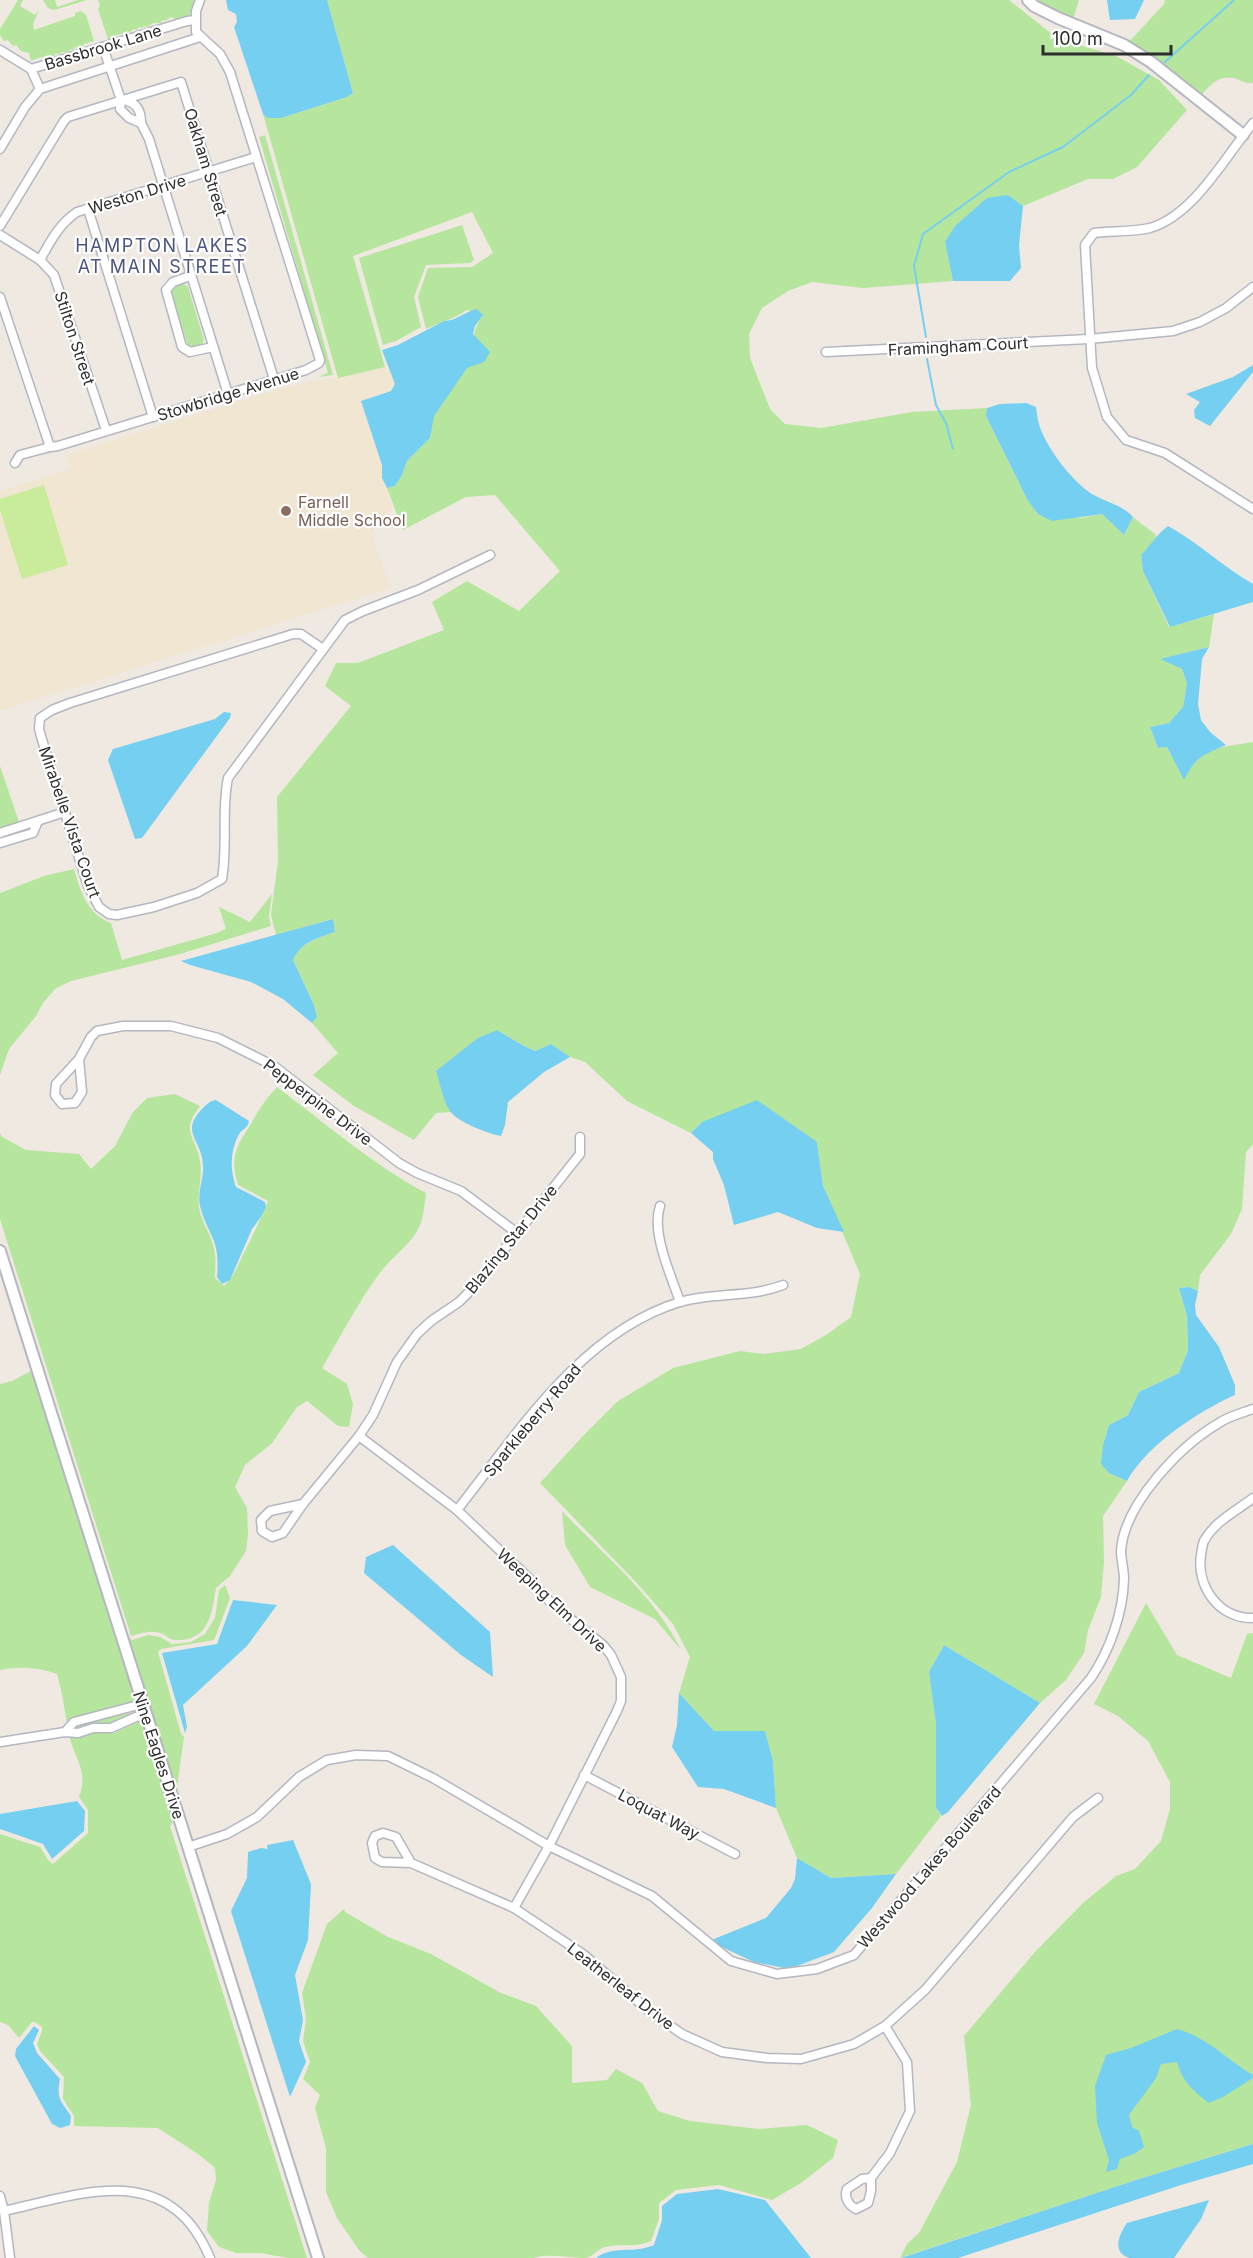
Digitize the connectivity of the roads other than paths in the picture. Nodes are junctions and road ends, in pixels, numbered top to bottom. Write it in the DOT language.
graph roads {
  1 [pos="200,0"];
  2 [pos="1028,0"];
  3 [pos="195,20"];
  4 [pos="200,37"];
  5 [pos="102,47"];
  6 [pos="0,50"];
  7 [pos="108,66"];
  8 [pos="31,69"];
  9 [pos="40,88"];
  10 [pos="121,100"];
  11 [pos="141,123"];
  12 [pos="1253,123"];
  13 [pos="1243,135"];
  14 [pos="0,149"];
  15 [pos="256,157"];
  16 [pos="209,172"];
  17 [pos="161,186"];
  18 [pos="88,209"];
  19 [pos="0,226"];
  20 [pos="0,236"];
  21 [pos="40,260"];
  22 [pos="190,276"];
  23 [pos="1253,287"];
  24 [pos="0,297"];
  25 [pos="1089,339"];
  26 [pos="213,347"];
  27 [pos="826,352"];
  28 [pos="274,379"];
  29 [pos="228,394"];
  30 [pos="153,417"];
  31 [pos="106,430"];
  32 [pos="50,447"];
  33 [pos="18,459"];
  34 [pos="1253,509"];
  35 [pos="490,555"];
  36 [pos="323,649"];
  37 [pos="65,812"];
  38 [pos="38,821"];
  39 [pos="0,833"];
  40 [pos="0,843"];
  41 [pos="79,1059"];
  42 [pos="580,1137"];
  43 [pos="660,1206"];
  44 [pos="517,1233"];
  45 [pos="0,1251"];
  46 [pos="783,1285"];
  47 [pos="680,1302"];
  48 [pos="1253,1409"];
  49 [pos="359,1436"];
  50 [pos="1253,1498"];
  51 [pos="303,1504"];
  52 [pos="1239,1509"];
  53 [pos="1253,1509"];
  54 [pos="457,1510"];
  55 [pos="1253,1618"];
  56 [pos="144,1709"];
  57 [pos="65,1732"];
  58 [pos="0,1743"];
  59 [pos="584,1775"];
  60 [pos="1098,1798"];
  61 [pos="549,1846"];
  62 [pos="188,1847"];
  63 [pos="735,1854"];
  64 [pos="411,1863"];
  65 [pos="514,1908"];
  66 [pos="885,2026"];
  67 [pos="871,2178"];
  68 [pos="0,2196"];
  69 [pos="4,2211"];
  70 [pos="10,2258"];
  71 [pos="210,2258"];
  72 [pos="318,2258"];
  1 -- 3 [label="street"];
  2 -- 13 [label="street"];
  3 -- 4 [label="street, Stowbridge Avenue"];
  3 -- 5 [label="street, Bassbrook Lane"];
  4 -- 7 [label="street, Bassbrook Lane"];
  4 -- 15 [label="street, Stowbridge Avenue"];
  5 -- 7 [label="street"];
  5 -- 8 [label="street, Bassbrook Lane"];
  6 -- 8 [label="street"];
  7 -- 9 [label="street, Bassbrook Lane"];
  7 -- 10 [label="street"];
  8 -- 9 [label="street, Bassbrook Lane"];
  9 -- 14 [label="street, Bassbrook Lane"];
  10 -- 11 [label="street"];
  10 -- 11 [label="street"];
  10 -- 16 [label="street, Oakham Street"];
  10 -- 19 [label="street"];
  11 -- 17 [label="street"];
  12 -- 13 [label="street"];
  13 -- 25 [label="street"];
  15 -- 16 [label="street, Weston Drive"];
  15 -- 28 [label="street, Stowbridge Avenue"];
  16 -- 17 [label="street, Weston Drive"];
  16 -- 28 [label="street, Oakham Street"];
  17 -- 18 [label="street, Weston Drive"];
  17 -- 22 [label="street"];
  18 -- 21 [label="street, Weston Drive"];
  18 -- 30 [label="street"];
  20 -- 21 [label="street, Stilton Street"];
  21 -- 31 [label="street, Stilton Street"];
  22 -- 26 [label="street"];
  22 -- 26 [label="street"];
  23 -- 25 [label="street, Framingham Court"];
  24 -- 32 [label="street"];
  25 -- 27 [label="street, Framingham Court"];
  25 -- 34 [label="street"];
  26 -- 29 [label="street"];
  28 -- 29 [label="street, Stowbridge Avenue"];
  29 -- 30 [label="street, Stowbridge Avenue"];
  30 -- 31 [label="street, Stowbridge Avenue"];
  31 -- 32 [label="street, Stowbridge Avenue"];
  32 -- 33 [label="street, Stowbridge Avenue"];
  35 -- 36 [label="street, Mirabelle Vista Court"];
  36 -- 37 [label="street, Mirabelle Vista Court"];
  36 -- 37 [label="street, Mirabelle Vista Court"];
  37 -- 38 [label="street"];
  38 -- 39 [label="street"];
  38 -- 40 [label="street"];
  41 -- 41 [label="street, Pepperpine Drive"];
  41 -- 44 [label="street, Pepperpine Drive"];
  42 -- 44 [label="street, Blazing Star Drive"];
  43 -- 47 [label="street"];
  44 -- 49 [label="street, Blazing Star Drive"];
  45 -- 56 [label="street, Nine Eagles Drive"];
  46 -- 47 [label="street, Sparkleberry Road"];
  47 -- 54 [label="street, Sparkleberry Road"];
  48 -- 61 [label="street, Westwood Lakes Boulevard"];
  49 -- 51 [label="street, Blazing Star Drive"];
  49 -- 54 [label="street, Weeping Elm Drive"];
  50 -- 52 [label="street"];
  51 -- 51 [label="street, Blazing Star Drive"];
  52 -- 53 [label="street"];
  52 -- 55 [label="street"];
  54 -- 59 [label="street, Weeping Elm Drive"];
  56 -- 57 [label="street"];
  56 -- 57 [label="street"];
  56 -- 62 [label="street, Nine Eagles Drive"];
  57 -- 58 [label="street"];
  59 -- 61 [label="street, Weeping Elm Drive"];
  59 -- 63 [label="street, Loquat Way"];
  60 -- 66 [label="street, Leatherleaf Drive"];
  61 -- 62 [label="street, Westwood Lakes Boulevard"];
  61 -- 65 [label="street, Weeping Elm Drive"];
  62 -- 72 [label="street, Nine Eagles Drive"];
  64 -- 64 [label="street, Leatherleaf Drive"];
  64 -- 65 [label="street, Leatherleaf Drive"];
  65 -- 66 [label="street, Leatherleaf Drive"];
  66 -- 67 [label="street"];
  68 -- 69 [label="street"];
  69 -- 70 [label="street"];
  69 -- 71 [label="street"];
}
